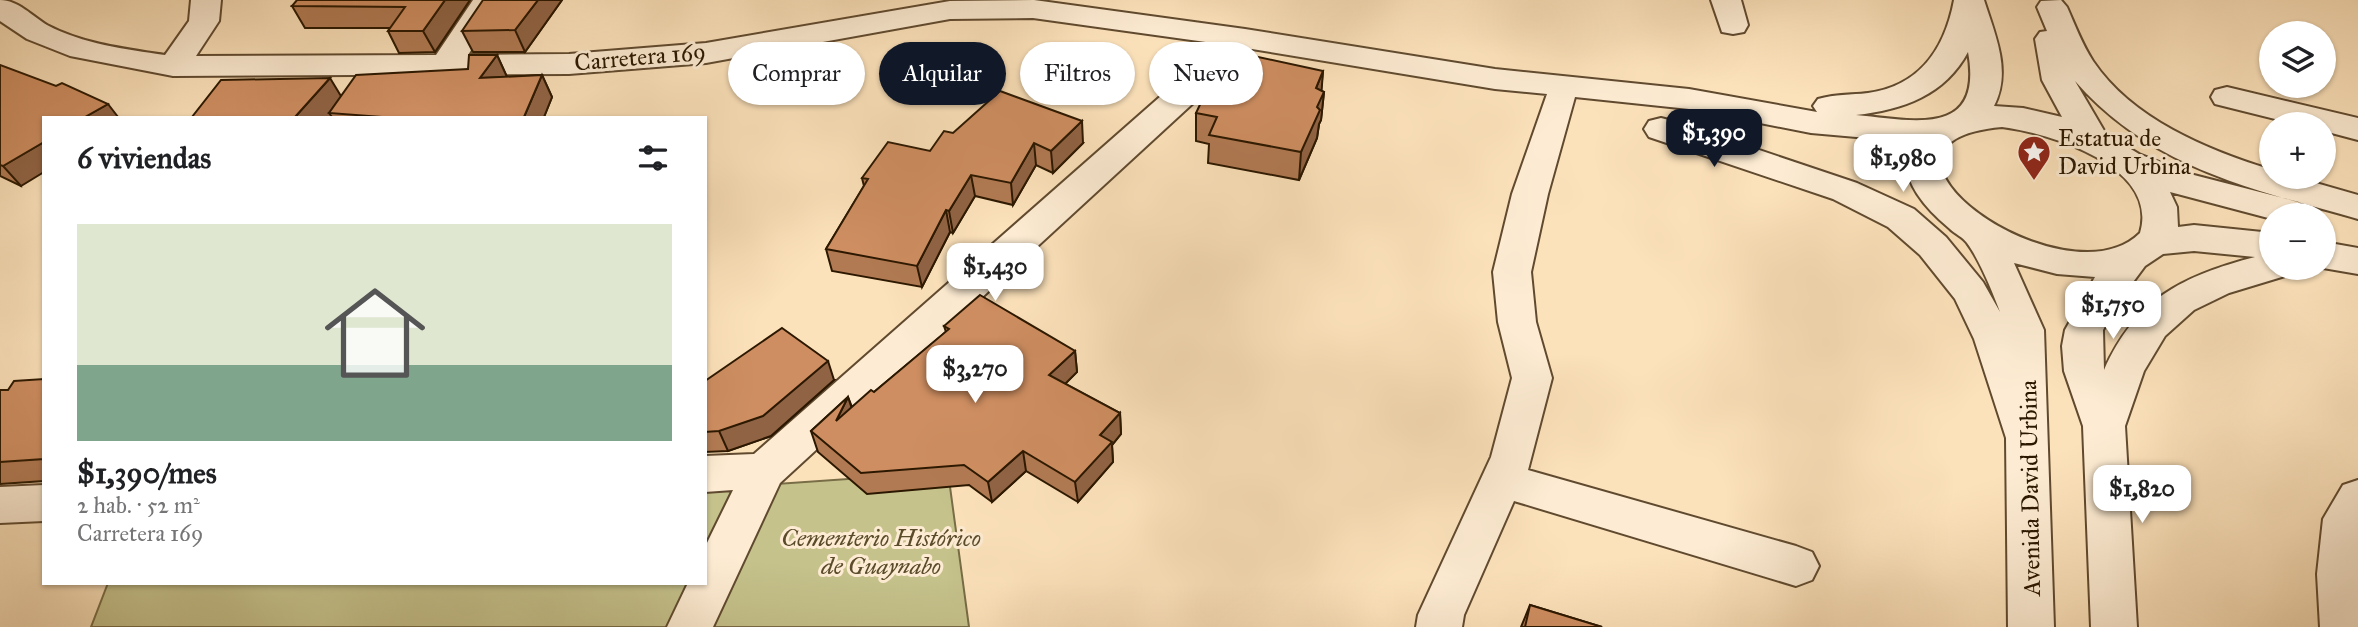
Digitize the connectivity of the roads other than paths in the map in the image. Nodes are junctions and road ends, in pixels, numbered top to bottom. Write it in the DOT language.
graph roads {
  1 [pos="206,0"];
  2 [pos="489,0"];
  3 [pos="1969,1"];
  4 [pos="2051,4"];
  5 [pos="0,6"];
  6 [pos="1245,38"];
  7 [pos="446,65"];
  8 [pos="173,66"];
  9 [pos="1495,79"];
  10 [pos="2227,97"];
  11 [pos="1560,99"];
  12 [pos="1689,99"];
  13 [pos="1969,117"];
  14 [pos="1661,129"];
  15 [pos="2358,129"];
  16 [pos="1934,134"];
  17 [pos="2094,141"];
  18 [pos="2125,161"];
  19 [pos="2259,203"];
  20 [pos="2358,207"];
  21 [pos="1950,210"];
  22 [pos="2336,223"];
  23 [pos="2358,228"];
  24 [pos="1981,233"];
  25 [pos="2259,245"];
  26 [pos="2143,250"];
  27 [pos="2336,257"];
  28 [pos="2358,261"];
  29 [pos="2336,266"];
  30 [pos="2358,267"];
  31 [pos="2259,270"];
  32 [pos="2104,426"];
  33 [pos="2027,438"];
  34 [pos="764,471"];
  35 [pos="707,474"];
  36 [pos="1502,480"];
  37 [pos="2358,498"];
  38 [pos="42,503"];
  39 [pos="0,505"];
  40 [pos="1796,566"];
  41 [pos="690,627"];
  42 [pos="1439,627"];
  43 [pos="2031,627"];
  44 [pos="2114,627"];
  45 [pos="2343,627"];
  1 -- 8 [label="street"];
  2 -- 7 [label="street"];
  3 -- 12 [label="street"];
  3 -- 13 [label="street"];
  4 -- 17 [label="street"];
  4 -- 20 [label="street"];
  5 -- 8 [label="street, Carretera 169"];
  6 -- 7 [label="street, Carretera 169"];
  6 -- 9 [label="street, Carretera 169"];
  6 -- 34 [label="street"];
  7 -- 8 [label="street, Carretera 169"];
  9 -- 11 [label="street, Carretera 169"];
  9 -- 12 [label="street, Carretera 169"];
  10 -- 15 [label="street"];
  11 -- 14 [label="street, Carretera 169"];
  11 -- 36 [label="street"];
  12 -- 16 [label="street, Carretera 169"];
  13 -- 16 [label="street"];
  13 -- 17 [label="street"];
  14 -- 21 [label="street, Carretera 169"];
  14 -- 33 [label="street"];
  16 -- 21 [label="street"];
  17 -- 18 [label="street"];
  18 -- 19 [label="street"];
  18 -- 26 [label="street"];
  21 -- 24 [label="street"];
  22 -- 23 [label="street"];
  24 -- 26 [label="street"];
  24 -- 33 [label="street, Avenida David Urbina"];
  25 -- 26 [label="street"];
  26 -- 32 [label="street"];
  27 -- 28 [label="street"];
  29 -- 30 [label="street"];
  31 -- 32 [label="street"];
  32 -- 44 [label="street"];
  33 -- 43 [label="street, Avenida David Urbina"];
  34 -- 35 [label="street"];
  34 -- 41 [label="street"];
  36 -- 40 [label="street"];
  36 -- 42 [label="street"];
  37 -- 45 [label="street"];
  38 -- 39 [label="street"];
}
